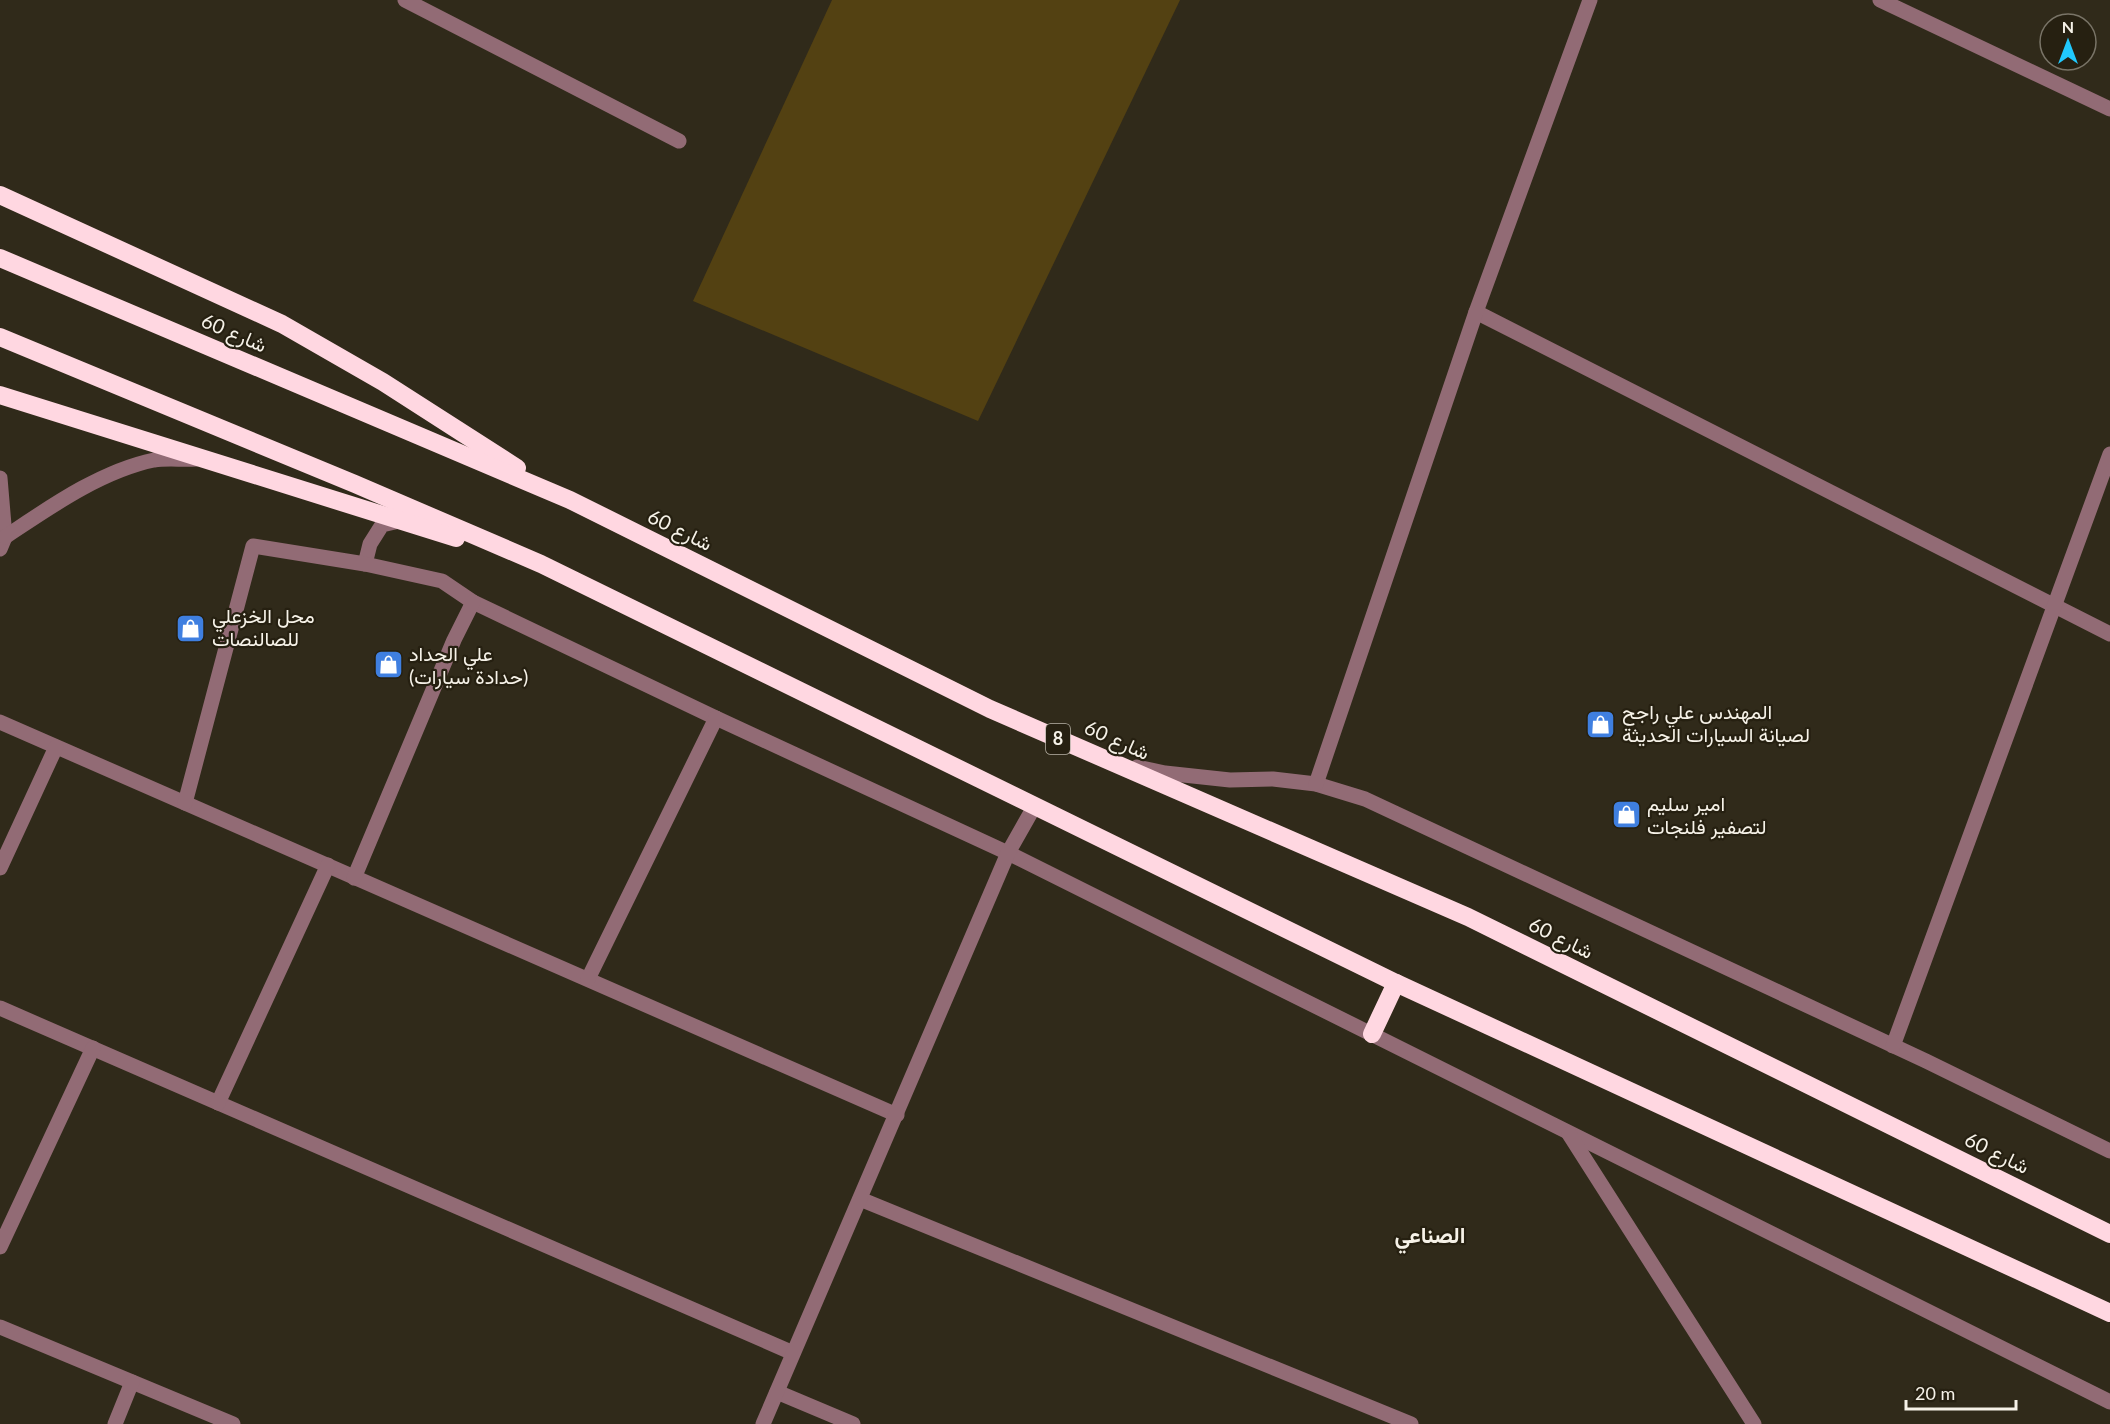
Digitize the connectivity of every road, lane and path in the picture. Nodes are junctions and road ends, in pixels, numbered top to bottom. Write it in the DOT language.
graph roads {
  1 [pos="405,0"];
  2 [pos="1590,0"];
  3 [pos="1880,0"];
  4 [pos="2110,109"];
  5 [pos="679,141"];
  6 [pos="0,195"];
  7 [pos="0,258"];
  8 [pos="1476,312"];
  9 [pos="0,336"];
  10 [pos="0,395"];
  11 [pos="2110,454"];
  12 [pos="201,459"];
  13 [pos="0,478"];
  14 [pos="570,500"];
  15 [pos="399,521"];
  16 [pos="3,543"];
  17 [pos="365,564"];
  18 [pos="541,564"];
  19 [pos="473,602"];
  20 [pos="2053,607"];
  21 [pos="2110,634"];
  22 [pos="716,718"];
  23 [pos="0,722"];
  24 [pos="56,747"];
  25 [pos="1107,761"];
  26 [pos="1316,784"];
  27 [pos="184,803"];
  28 [pos="1034,807"];
  29 [pos="1008,853"];
  30 [pos="328,866"];
  31 [pos="0,868"];
  32 [pos="354,878"];
  33 [pos="588,980"];
  34 [pos="1396,982"];
  35 [pos="0,1008"];
  36 [pos="1372,1034"];
  37 [pos="1893,1046"];
  38 [pos="93,1048"];
  39 [pos="218,1102"];
  40 [pos="897,1115"];
  41 [pos="1569,1134"];
  42 [pos="2110,1151"];
  43 [pos="860,1198"];
  44 [pos="2110,1234"];
  45 [pos="0,1247"];
  46 [pos="2110,1313"];
  47 [pos="0,1327"];
  48 [pos="793,1353"];
  49 [pos="132,1382"];
  50 [pos="777,1392"];
  51 [pos="2110,1402"];
  52 [pos="115,1424"];
  53 [pos="233,1424"];
  54 [pos="763,1424"];
  55 [pos="853,1424"];
  56 [pos="1411,1424"];
  57 [pos="1754,1424"];
  1 -- 5 [label="street"];
  2 -- 8 [label="street"];
  3 -- 4 [label="street"];
  6 -- 14 [label="highway"];
  7 -- 14 [label="highway, شارع 60 / 8"];
  8 -- 20 [label="street"];
  8 -- 26 [label="street"];
  9 -- 18 [label="highway"];
  10 -- 12 [label="highway"];
  11 -- 20 [label="street"];
  12 -- 15 [label="highway"];
  12 -- 16 [label="street"];
  13 -- 16 [label="street"];
  14 -- 25 [label="highway, شارع 60 / 8"];
  15 -- 17 [label="street"];
  15 -- 18 [label="highway"];
  17 -- 19 [label="street"];
  17 -- 27 [label="street"];
  18 -- 28 [label="highway"];
  19 -- 22 [label="street"];
  19 -- 32 [label="street"];
  20 -- 21 [label="street"];
  20 -- 37 [label="street"];
  22 -- 29 [label="street"];
  22 -- 33 [label="street"];
  23 -- 24 [label="street"];
  24 -- 27 [label="street"];
  24 -- 31 [label="street"];
  25 -- 26 [label="street"];
  25 -- 44 [label="highway, شارع 60 / 8"];
  26 -- 37 [label="street"];
  27 -- 30 [label="street"];
  28 -- 29 [label="street"];
  28 -- 34 [label="highway"];
  29 -- 36 [label="street"];
  29 -- 40 [label="street"];
  30 -- 32 [label="street"];
  30 -- 39 [label="street"];
  32 -- 33 [label="street"];
  33 -- 40 [label="street"];
  34 -- 36 [label="highway"];
  34 -- 46 [label="highway"];
  35 -- 38 [label="street"];
  36 -- 41 [label="street"];
  37 -- 42 [label="street"];
  38 -- 39 [label="street"];
  38 -- 45 [label="street"];
  39 -- 48 [label="street"];
  40 -- 43 [label="street"];
  41 -- 51 [label="street"];
  41 -- 57 [label="street"];
  43 -- 48 [label="street"];
  43 -- 56 [label="street"];
  47 -- 49 [label="street"];
  48 -- 50 [label="street"];
  49 -- 52 [label="street"];
  49 -- 53 [label="street"];
  50 -- 54 [label="street"];
  50 -- 55 [label="street"];
}
